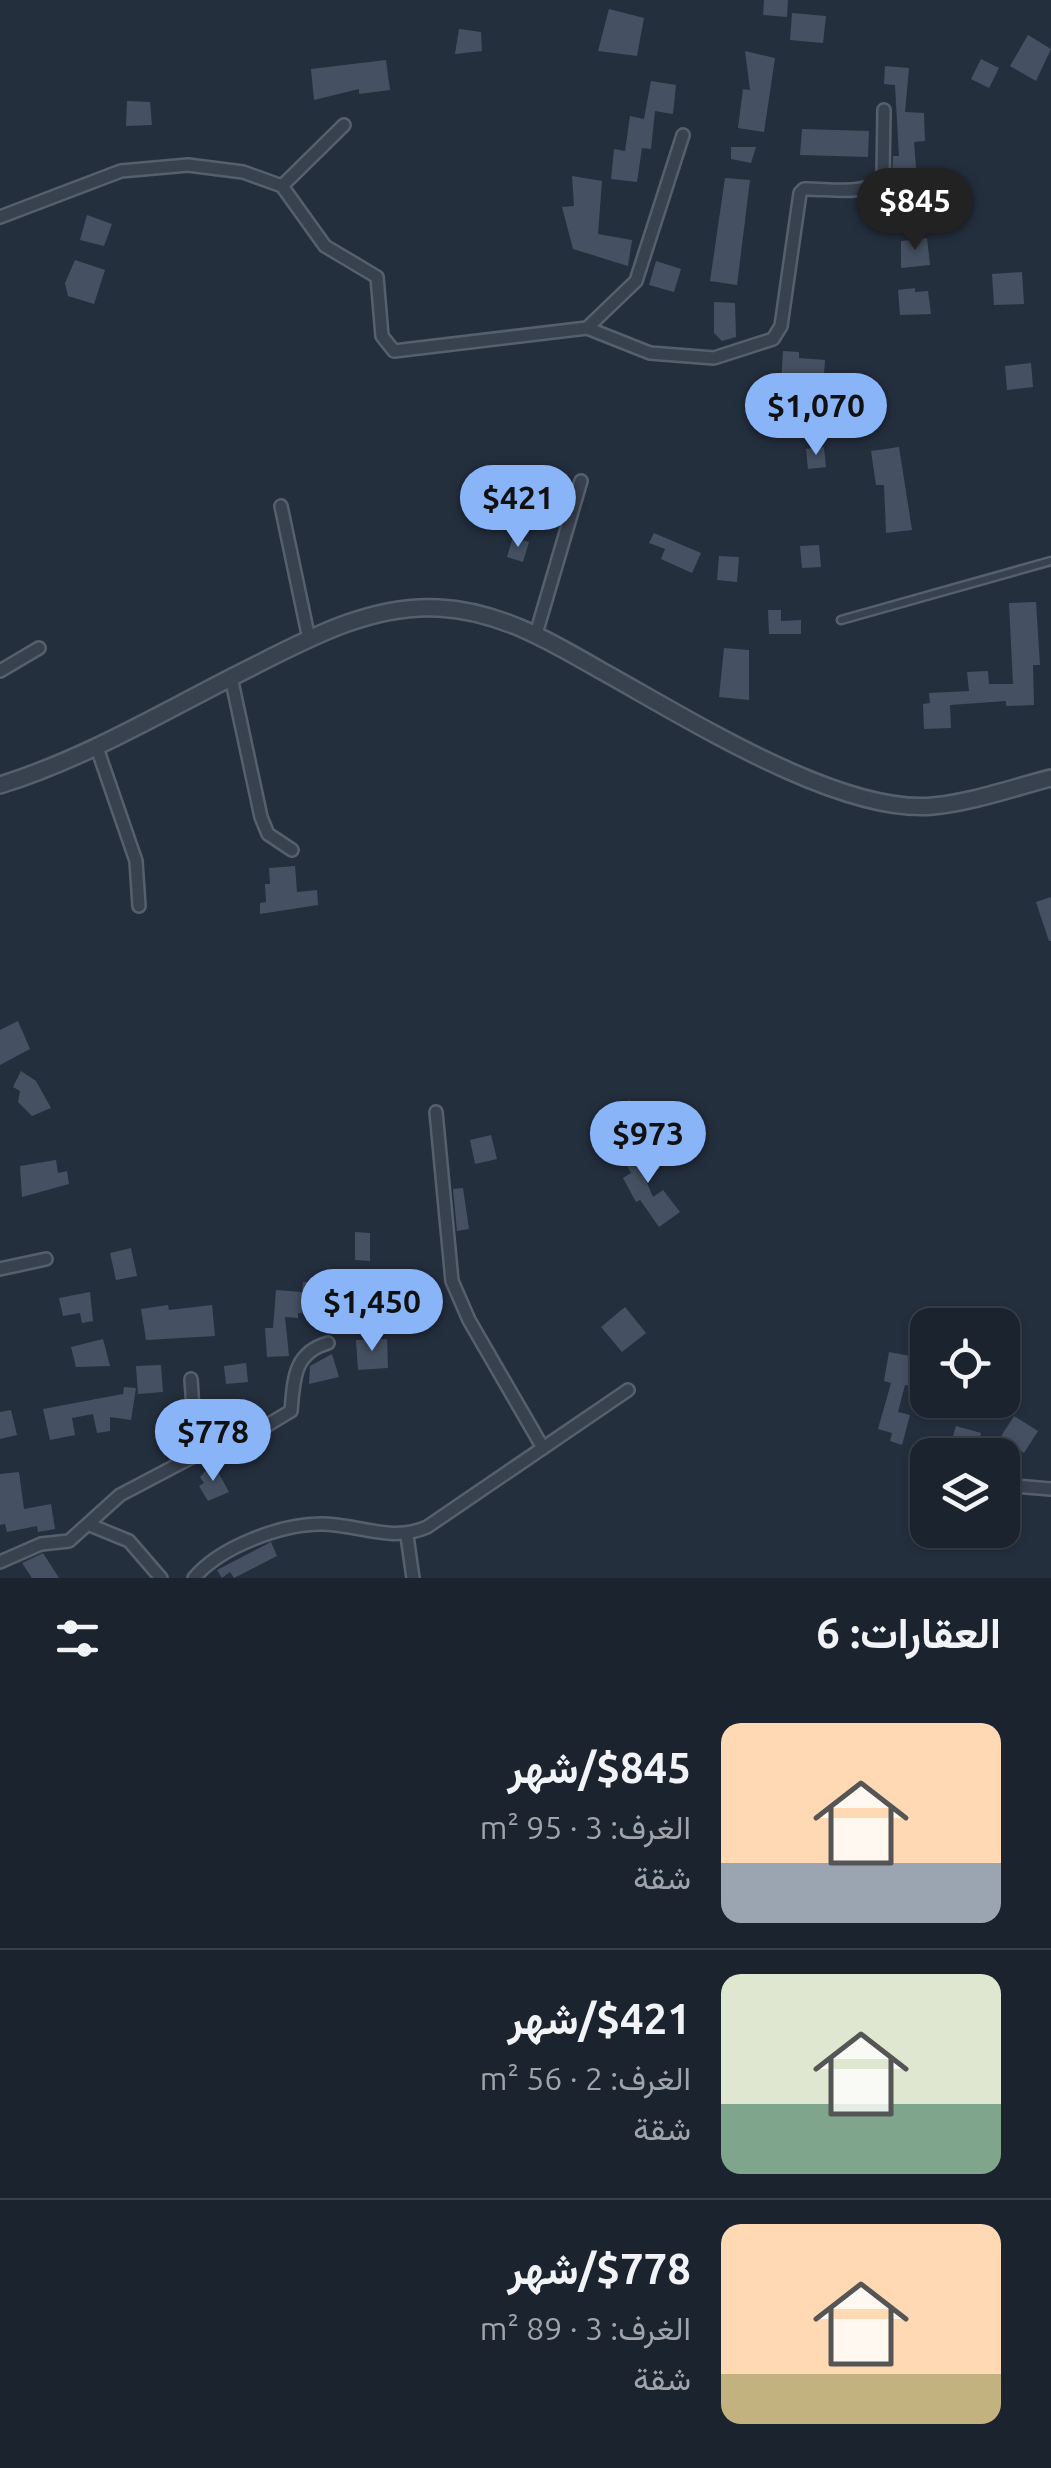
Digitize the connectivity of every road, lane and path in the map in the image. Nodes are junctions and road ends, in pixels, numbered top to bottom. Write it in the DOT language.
graph roads {
  1 [pos="884,110"];
  2 [pos="344,125"];
  3 [pos="683,135"];
  4 [pos="282,186"];
  5 [pos="0,217"];
  6 [pos="587,328"];
  7 [pos="581,481"];
  8 [pos="281,506"];
  9 [pos="1051,560"];
  10 [pos="841,620"];
  11 [pos="536,634"];
  12 [pos="309,639"];
  13 [pos="39,648"];
  14 [pos="0,671"];
  15 [pos="231,677"];
  16 [pos="96,745"];
  17 [pos="1051,778"];
  18 [pos="0,785"];
  19 [pos="292,850"];
  20 [pos="139,906"];
  21 [pos="436,1112"];
  22 [pos="46,1258"];
  23 [pos="0,1269"];
  24 [pos="328,1343"];
  25 [pos="190,1379"];
  26 [pos="628,1390"];
  27 [pos="544,1448"];
  28 [pos="196,1456"];
  29 [pos="1020,1486"];
  30 [pos="1051,1489"];
  31 [pos="90,1525"];
  32 [pos="407,1536"];
  33 [pos="0,1562"];
  34 [pos="160,1578"];
  35 [pos="194,1578"];
  36 [pos="413,1578"];
  1 -- 6 [label="street"];
  2 -- 4 [label="street"];
  3 -- 6 [label="street"];
  4 -- 5 [label="street"];
  4 -- 6 [label="street"];
  7 -- 11 [label="street"];
  8 -- 12 [label="street"];
  9 -- 10 [label="lane"];
  11 -- 12 [label="street"];
  11 -- 17 [label="street"];
  12 -- 15 [label="street"];
  13 -- 14 [label="street"];
  15 -- 16 [label="street"];
  15 -- 19 [label="street"];
  16 -- 18 [label="street"];
  16 -- 20 [label="street"];
  21 -- 27 [label="street"];
  22 -- 23 [label="street"];
  24 -- 28 [label="street"];
  25 -- 28 [label="street"];
  26 -- 27 [label="street"];
  27 -- 32 [label="street"];
  28 -- 31 [label="street"];
  29 -- 30 [label="street"];
  31 -- 33 [label="street"];
  31 -- 34 [label="street"];
  32 -- 35 [label="street"];
  32 -- 36 [label="street"];
}
